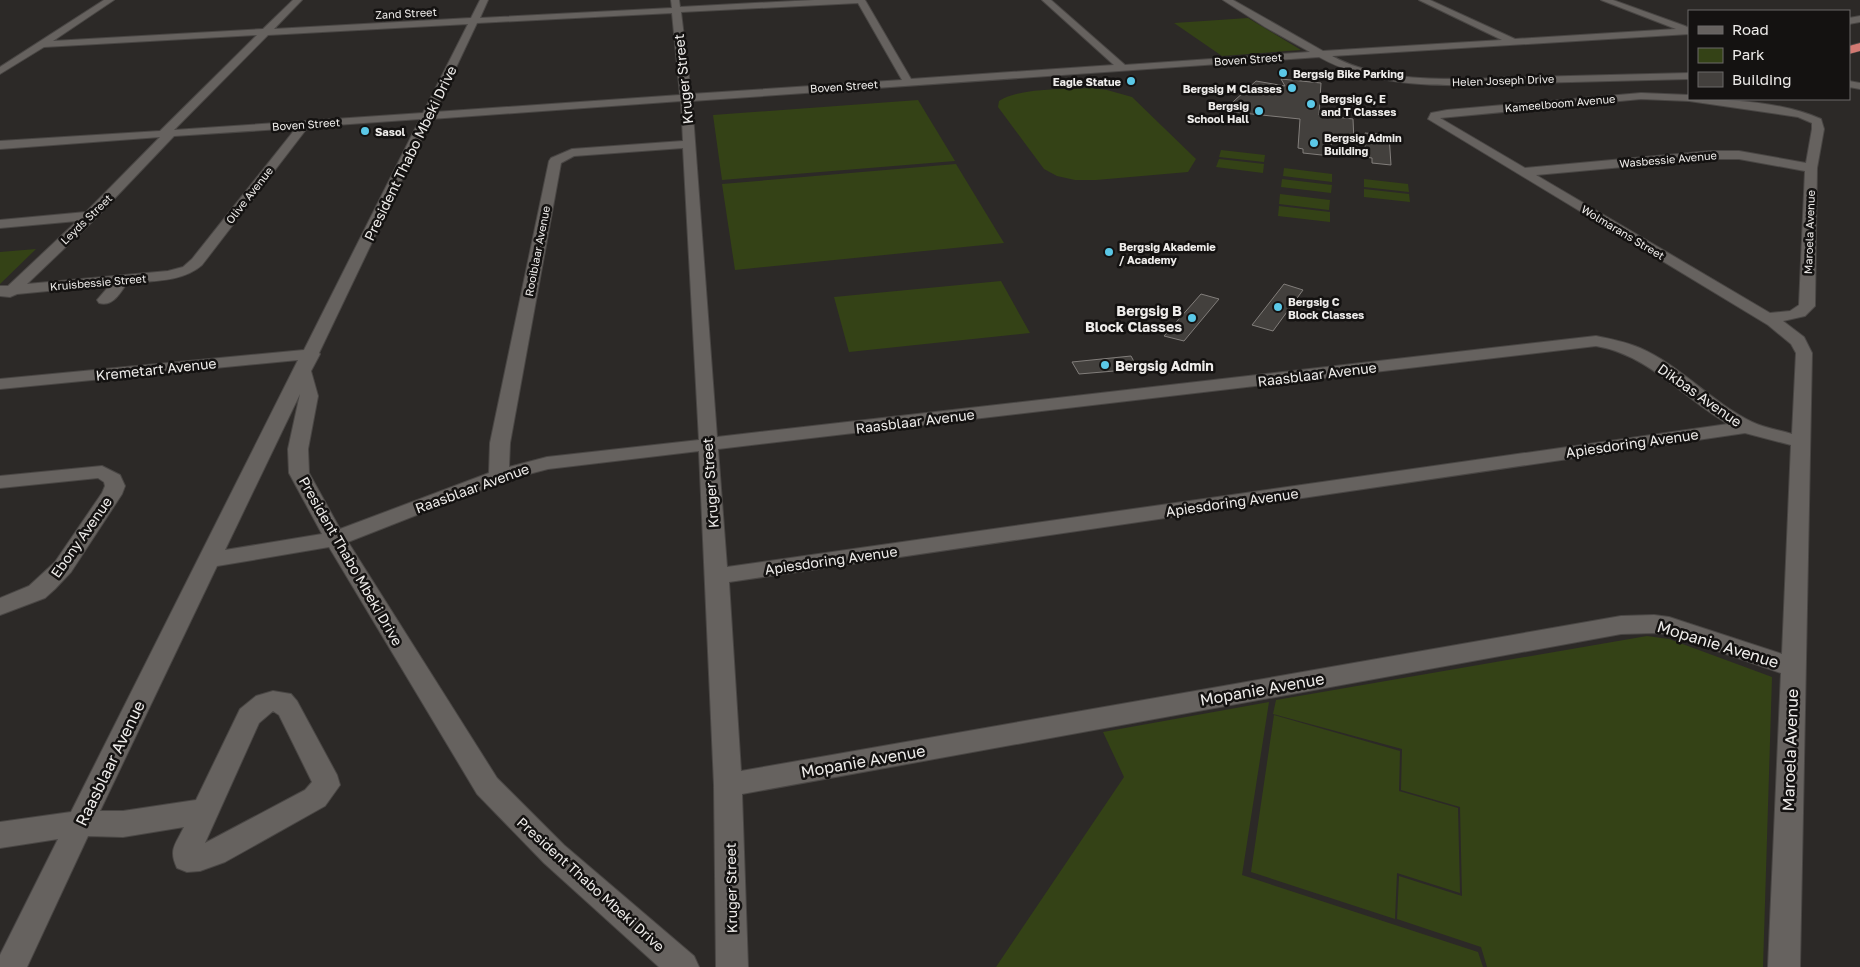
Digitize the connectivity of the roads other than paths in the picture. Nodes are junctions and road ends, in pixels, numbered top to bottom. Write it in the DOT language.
graph roads {
  1 [pos="110,0"];
  2 [pos="298,0"];
  3 [pos="484,0"];
  4 [pos="861,0"];
  5 [pos="1046,0"];
  6 [pos="1227,0"];
  7 [pos="1236,0"];
  8 [pos="1423,0"];
  9 [pos="1605,0"];
  10 [pos="675,5"];
  11 [pos="474,21"];
  12 [pos="1688,31"];
  13 [pos="1688,31"];
  14 [pos="266,32"];
  15 [pos="1514,42"];
  16 [pos="42,44"];
  17 [pos="1380,50"];
  18 [pos="1335,53"];
  19 [pos="1322,54"];
  20 [pos="1272,57"];
  21 [pos="1341,65"];
  22 [pos="1367,67"];
  23 [pos="1122,68"];
  24 [pos="0,71"];
  25 [pos="1688,72"];
  26 [pos="1533,75"];
  27 [pos="1688,76"];
  28 [pos="1556,79"];
  29 [pos="908,82"];
  30 [pos="686,98"];
  31 [pos="1688,98"];
  32 [pos="1593,100"];
  33 [pos="1702,100"];
  34 [pos="429,116"];
  35 [pos="1434,119"];
  36 [pos="304,124"];
  37 [pos="166,134"];
  38 [pos="689,144"];
  39 [pos="2,147"];
  40 [pos="1811,168"];
  41 [pos="1524,172"];
  42 [pos="90,216"];
  43 [pos="0,224"];
  44 [pos="194,266"];
  45 [pos="123,280"];
  46 [pos="6,290"];
  47 [pos="105,300"];
  48 [pos="0,303"];
  49 [pos="1767,318"];
  50 [pos="1632,349"];
  51 [pos="1804,353"];
  52 [pos="307,363"];
  53 [pos="0,384"];
  54 [pos="1746,427"];
  55 [pos="1800,442"];
  56 [pos="707,446"];
  57 [pos="499,476"];
  58 [pos="0,482"];
  59 [pos="335,540"];
  60 [pos="210,560"];
  61 [pos="717,576"];
  62 [pos="0,606"];
  63 [pos="1792,667"];
  64 [pos="728,786"];
  65 [pos="205,811"];
  66 [pos="80,823"];
  67 [pos="0,835"];
  68 [pos="11,967"];
  69 [pos="683,967"];
  70 [pos="732,967"];
  71 [pos="1784,967"];
  1 -- 16 [label="street"];
  2 -- 14 [label="street, Leyds Street"];
  3 -- 11 [label="street, President Thabo Mbeki Drive"];
  4 -- 10 [label="street, Zand Street"];
  4 -- 29 [label="street"];
  5 -- 23 [label="street"];
  6 -- 19 [label="street, Helen Joseph Drive"];
  7 -- 18 [label="street, Helen Joseph Drive"];
  8 -- 15 [label="street"];
  9 -- 13 [label="street"];
  10 -- 11 [label="street, Zand Street"];
  10 -- 30 [label="street, Kruger Street"];
  11 -- 14 [label="street, Zand Street"];
  11 -- 34 [label="street, President Thabo Mbeki Drive"];
  12 -- 15 [label="street, Boven Street"];
  14 -- 16 [label="street, Zand Street"];
  14 -- 37 [label="street, Leyds Street"];
  15 -- 17 [label="street, Boven Street"];
  16 -- 24 [label="street"];
  17 -- 18 [label="street, Boven Street"];
  17 -- 22 [label="street"];
  18 -- 19 [label="street, Boven Street"];
  18 -- 22 [label="street, Helen Joseph Drive"];
  19 -- 20 [label="street, Boven Street"];
  19 -- 21 [label="street, Helen Joseph Drive"];
  20 -- 21 [label="street"];
  20 -- 23 [label="street, Boven Street"];
  21 -- 28 [label="street, Helen Joseph Drive"];
  22 -- 26 [label="street, Helen Joseph Drive"];
  23 -- 29 [label="street, Boven Street"];
  25 -- 26 [label="street, Helen Joseph Drive"];
  26 -- 28 [label="street"];
  27 -- 28 [label="street, Helen Joseph Drive"];
  28 -- 32 [label="street"];
  29 -- 30 [label="street, Boven Street"];
  30 -- 34 [label="street, Boven Street"];
  30 -- 38 [label="street, Kruger Street"];
  31 -- 32 [label="street, Kameelboom Avenue"];
  32 -- 35 [label="street, Kameelboom Avenue"];
  33 -- 40 [label="street, Maroela Avenue"];
  34 -- 36 [label="street, Boven Street"];
  34 -- 52 [label="street, President Thabo Mbeki Drive"];
  35 -- 41 [label="street, Wolmarans Street"];
  36 -- 37 [label="street, Boven Street"];
  36 -- 44 [label="street, Olive Avenue"];
  37 -- 39 [label="street, Boven Street"];
  37 -- 42 [label="street, Leyds Street"];
  38 -- 56 [label="street, Kruger Street"];
  38 -- 57 [label="street, Rooiblaar Avenue"];
  40 -- 41 [label="street, Wasbessie Avenue"];
  40 -- 49 [label="street, Maroela Avenue"];
  41 -- 49 [label="street, Wolmarans Street"];
  42 -- 43 [label="street"];
  42 -- 46 [label="street, Leyds Street"];
  44 -- 45 [label="street, Kruisbessie Street"];
  45 -- 46 [label="street, Kruisbessie Street"];
  45 -- 47 [label="street"];
  46 -- 48 [label="street, Leyds Street"];
  49 -- 51 [label="street, Wolmarans Street"];
  50 -- 54 [label="street, Dikbas Avenue"];
  50 -- 56 [label="street, Raasblaar Avenue"];
  51 -- 55 [label="street, Maroela Avenue"];
  52 -- 53 [label="street, Kremetart Avenue"];
  52 -- 59 [label="street, President Thabo Mbeki Drive"];
  52 -- 60 [label="street, Raasblaar Avenue"];
  54 -- 55 [label="street, Dikbas Avenue"];
  54 -- 61 [label="street, Apiesdoring Avenue"];
  55 -- 63 [label="street, Maroela Avenue"];
  56 -- 57 [label="street, Raasblaar Avenue"];
  56 -- 61 [label="street, Kruger Street"];
  57 -- 59 [label="street, Raasblaar Avenue"];
  58 -- 62 [label="street, Ebony Avenue"];
  59 -- 60 [label="street, Raasblaar Avenue"];
  59 -- 69 [label="street, President Thabo Mbeki Drive"];
  60 -- 66 [label="street, Raasblaar Avenue"];
  61 -- 64 [label="street, Kruger Street"];
  63 -- 64 [label="street, Mopanie Avenue"];
  63 -- 71 [label="street, Maroela Avenue"];
  64 -- 70 [label="street, Kruger Street"];
  65 -- 65 [label="street"];
  65 -- 66 [label="street"];
  66 -- 67 [label="street"];
  66 -- 68 [label="street, Raasblaar Avenue"];
}
